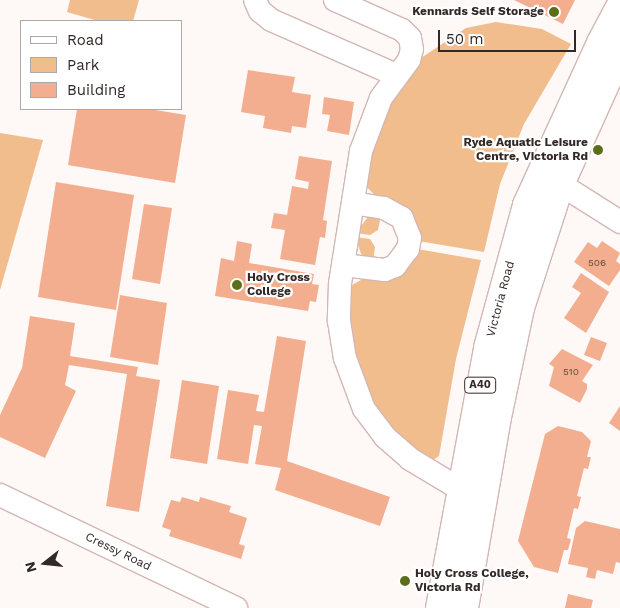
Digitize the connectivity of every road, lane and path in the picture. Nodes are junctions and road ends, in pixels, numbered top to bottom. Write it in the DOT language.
graph roads {
  1 [pos="255,0"];
  2 [pos="335,0"];
  3 [pos="620,8"];
  4 [pos="620,51"];
  5 [pos="396,75"];
  6 [pos="560,184"];
  7 [pos="353,203"];
  8 [pos="620,222"];
  9 [pos="343,265"];
  10 [pos="460,489"];
  11 [pos="0,495"];
  12 [pos="236,608"];
  13 [pos="440,608"];
  14 [pos="464,608"];
  1 -- 5 [label="street"];
  2 -- 5 [label="street"];
  3 -- 10 [label="highway, Victoria Road / A40"];
  4 -- 6 [label="highway, Victoria Road / A40"];
  5 -- 7 [label="street"];
  6 -- 8 [label="street"];
  6 -- 14 [label="highway, Victoria Road / A40"];
  7 -- 9 [label="street"];
  7 -- 9 [label="street"];
  9 -- 10 [label="street"];
  10 -- 13 [label="highway, Victoria Road / A40"];
  11 -- 12 [label="street, Cressy Road"];
}
